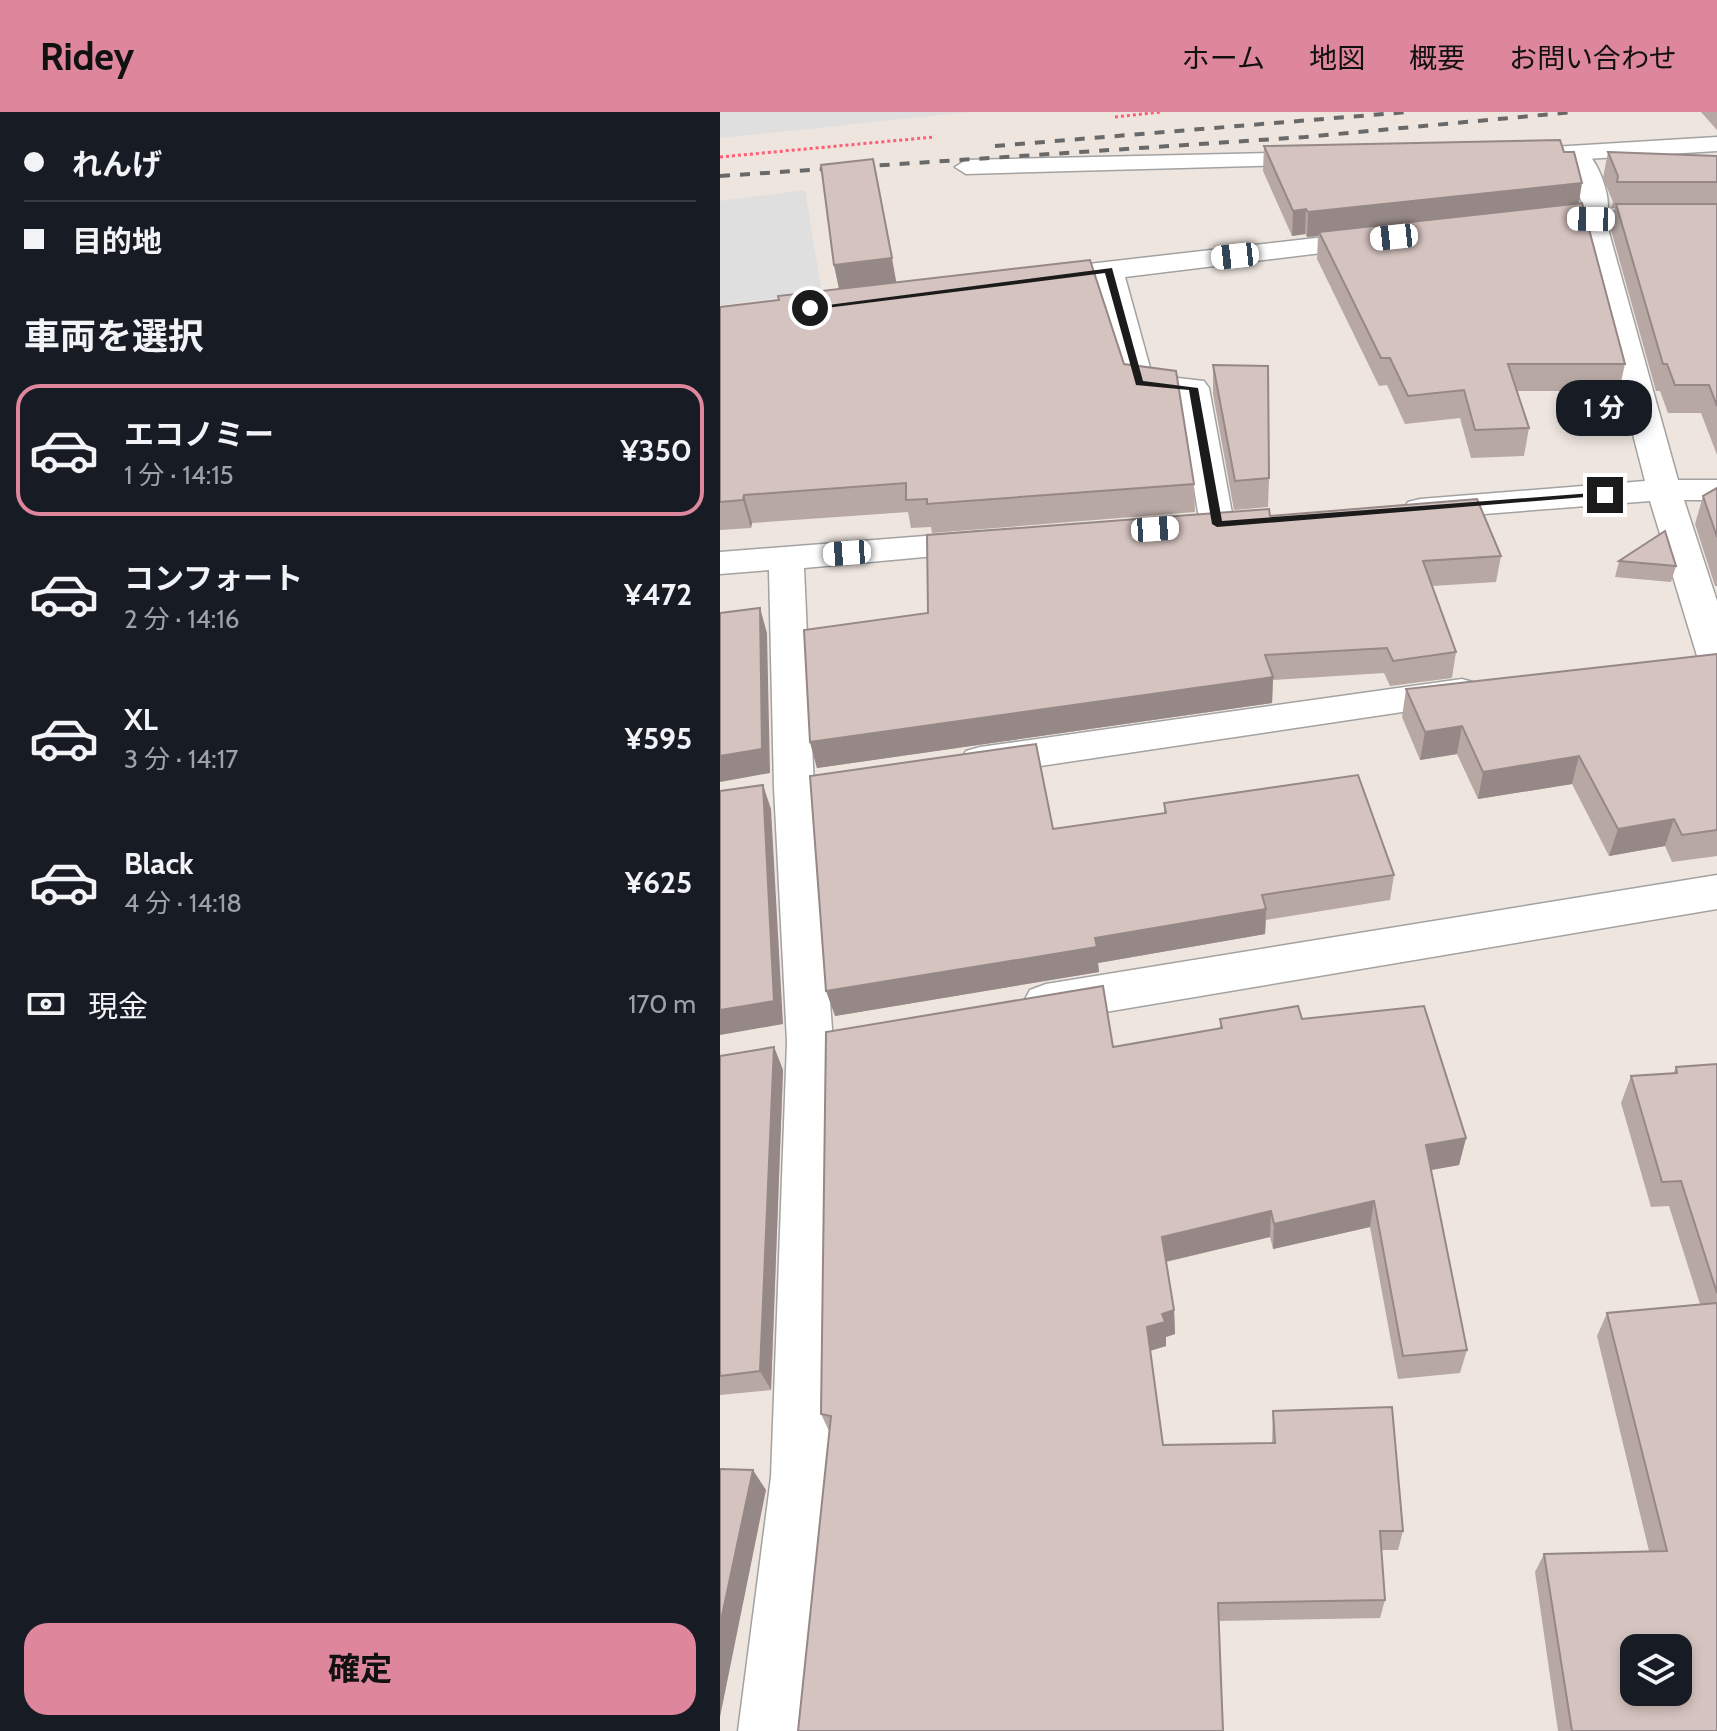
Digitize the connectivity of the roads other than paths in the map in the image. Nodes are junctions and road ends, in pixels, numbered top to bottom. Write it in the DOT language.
graph roads {
  1 [pos="1717,144"];
  2 [pos="1577,154"];
  3 [pos="1515,155"];
  4 [pos="1342,159"];
  5 [pos="966,167"];
  6 [pos="1591,219"];
  7 [pos="1717,219"];
  8 [pos="1505,224"];
  9 [pos="1410,235"];
  10 [pos="1109,270"];
  11 [pos="1015,282"];
  12 [pos="1664,490"];
  13 [pos="1717,490"];
  14 [pos="1387,511"];
  15 [pos="1217,524"];
  16 [pos="1017,540"];
  17 [pos="786,558"];
  18 [pos="720,563"];
  19 [pos="1707,663"];
  20 [pos="1501,688"];
  21 [pos="951,765"];
  22 [pos="1717,892"];
  23 [pos="1013,1008"];
  24 [pos="857,1034"];
  25 [pos="787,1046"];
  26 [pos="769,1731"];
  1 -- 2 [label="lane"];
  2 -- 3 [label="lane"];
  2 -- 6 [label="street"];
  4 -- 5 [label="lane"];
  6 -- 7 [label="street"];
  6 -- 8 [label="street"];
  6 -- 12 [label="street"];
  9 -- 10 [label="street"];
  10 -- 11 [label="street"];
  10 -- 15 [label="street"];
  12 -- 13 [label="street"];
  12 -- 14 [label="street"];
  12 -- 19 [label="street"];
  16 -- 17 [label="street"];
  17 -- 18 [label="street"];
  17 -- 25 [label="street"];
  20 -- 21 [label="street"];
  22 -- 23 [label="street"];
  24 -- 25 [label="street"];
  25 -- 26 [label="street"];
}
